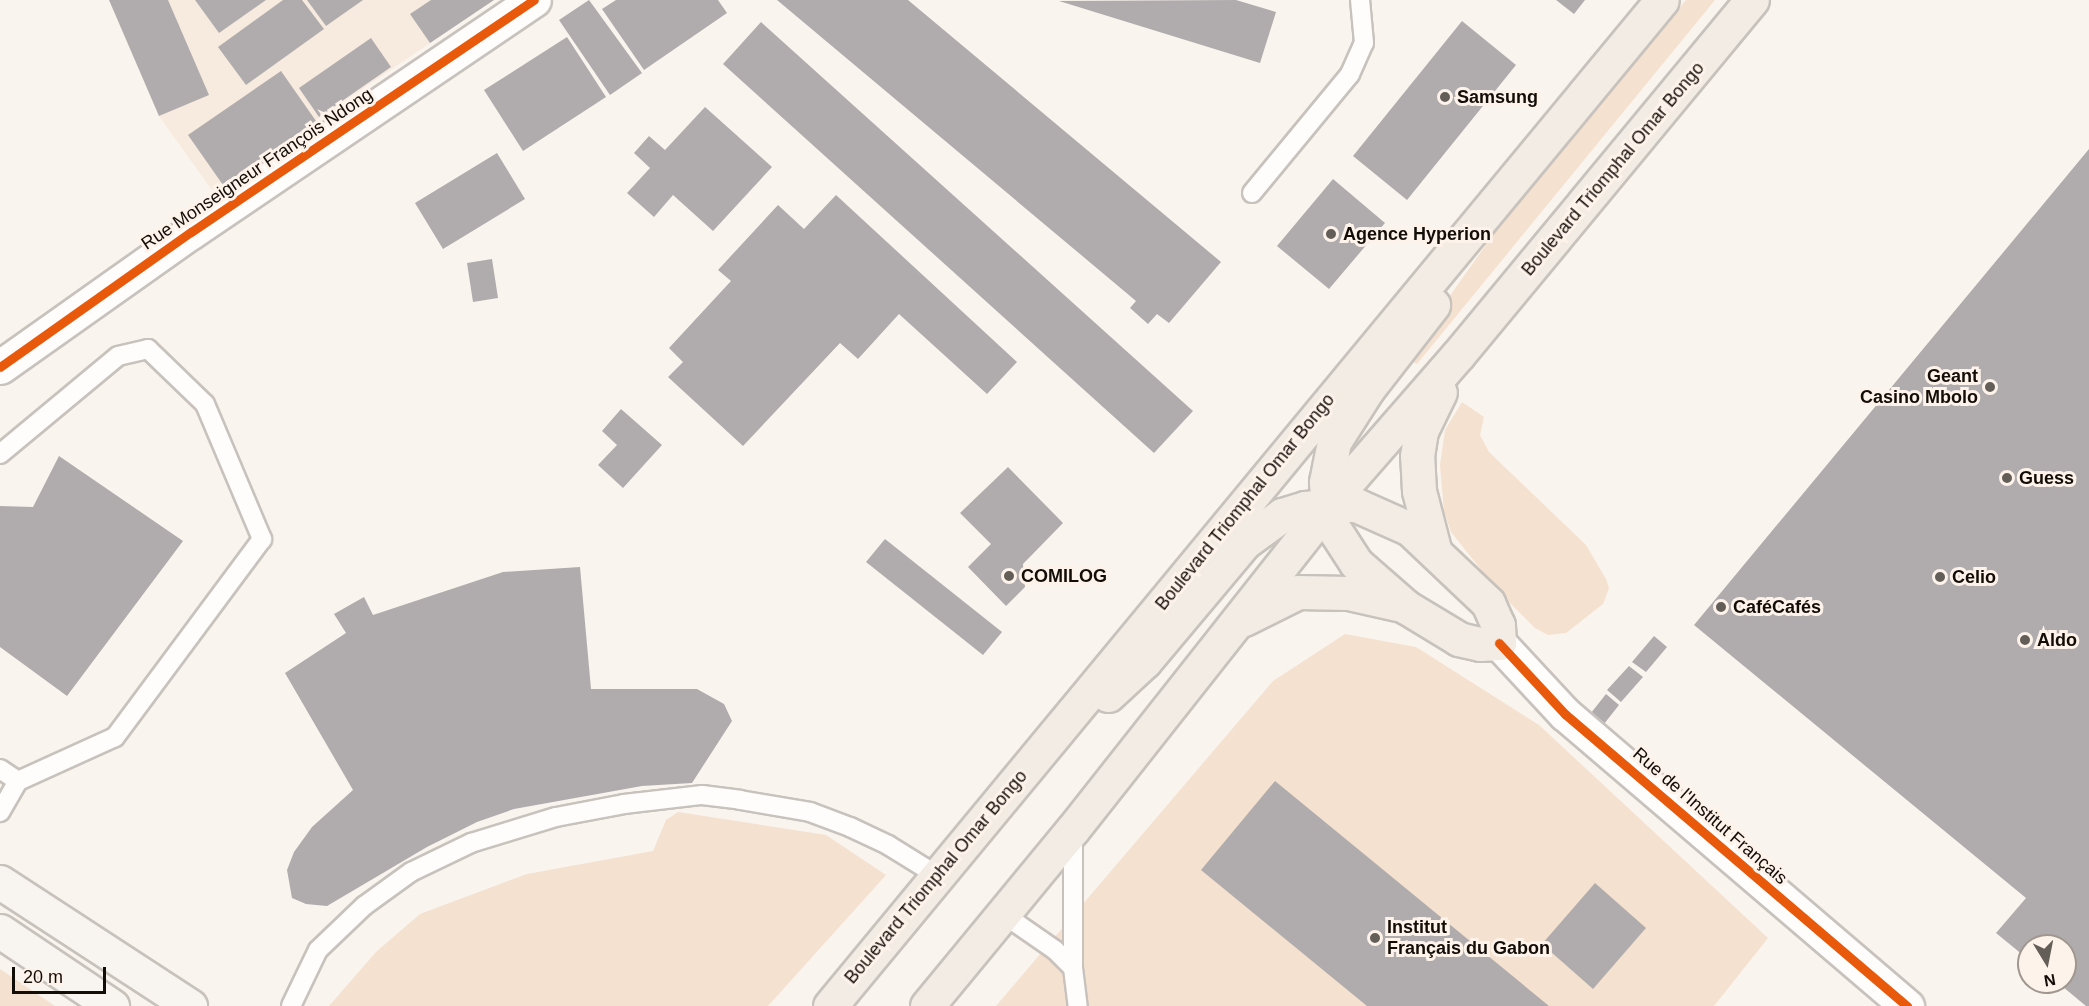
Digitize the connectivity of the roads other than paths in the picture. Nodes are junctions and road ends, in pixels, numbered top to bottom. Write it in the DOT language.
graph roads {
  1 [pos="534,0"];
  2 [pos="1360,0"];
  3 [pos="1662,0"];
  4 [pos="1752,0"];
  5 [pos="1509,185"];
  6 [pos="1252,193"];
  7 [pos="1458,355"];
  8 [pos="0,368"];
  9 [pos="0,454"];
  10 [pos="1328,506"];
  11 [pos="1434,549"];
  12 [pos="1406,607"];
  13 [pos="1225,632"];
  14 [pos="1499,643"];
  15 [pos="1052,737"];
  16 [pos="0,769"];
  17 [pos="18,781"];
  18 [pos="0,812"];
  19 [pos="1073,829"];
  20 [pos="938,876"];
  21 [pos="0,882"];
  22 [pos="1003,914"];
  23 [pos="0,930"];
  24 [pos="1073,968"];
  25 [pos="954,973"];
  26 [pos="95,1002"];
  27 [pos="832,1002"];
  28 [pos="190,1006"];
  29 [pos="291,1006"];
  30 [pos="910,1006"];
  31 [pos="927,1006"];
  32 [pos="1078,1006"];
  33 [pos="1907,1006"];
  1 -- 8 [label="street, Rue Monseigneur François Ndong"];
  2 -- 6 [label="lane"];
  3 -- 5 [label="main road, Boulevard Triomphal Omar Bongo"];
  4 -- 7 [label="main road, Boulevard Triomphal Omar Bongo"];
  5 -- 10 [label="main road"];
  5 -- 15 [label="main road, Boulevard Triomphal Omar Bongo"];
  7 -- 10 [label="main road, Boulevard Triomphal Omar Bongo"];
  7 -- 11 [label="main road"];
  9 -- 17 [label="lane"];
  10 -- 11 [label="main road"];
  10 -- 12 [label="main road"];
  10 -- 13 [label="main road, Boulevard Triomphal Omar Bongo"];
  10 -- 15 [label="main road"];
  11 -- 14 [label="main road"];
  12 -- 13 [label="main road"];
  12 -- 14 [label="main road"];
  13 -- 19 [label="main road, Boulevard Triomphal Omar Bongo"];
  14 -- 33 [label="street, Rue de l'Institut Français"];
  15 -- 20 [label="main road, Boulevard Triomphal Omar Bongo"];
  16 -- 17 [label="lane"];
  17 -- 18 [label="lane"];
  19 -- 22 [label="main road, Boulevard Triomphal Omar Bongo"];
  19 -- 24 [label="lane"];
  20 -- 27 [label="main road, Boulevard Triomphal Omar Bongo"];
  20 -- 29 [label="lane"];
  21 -- 28 [label="main road"];
  22 -- 24 [label="lane"];
  22 -- 25 [label="main road, Boulevard Triomphal Omar Bongo"];
  23 -- 26 [label="main road"];
  24 -- 32 [label="lane"];
  25 -- 30 [label="main road"];
  25 -- 31 [label="main road, Boulevard Triomphal Omar Bongo"];
}
